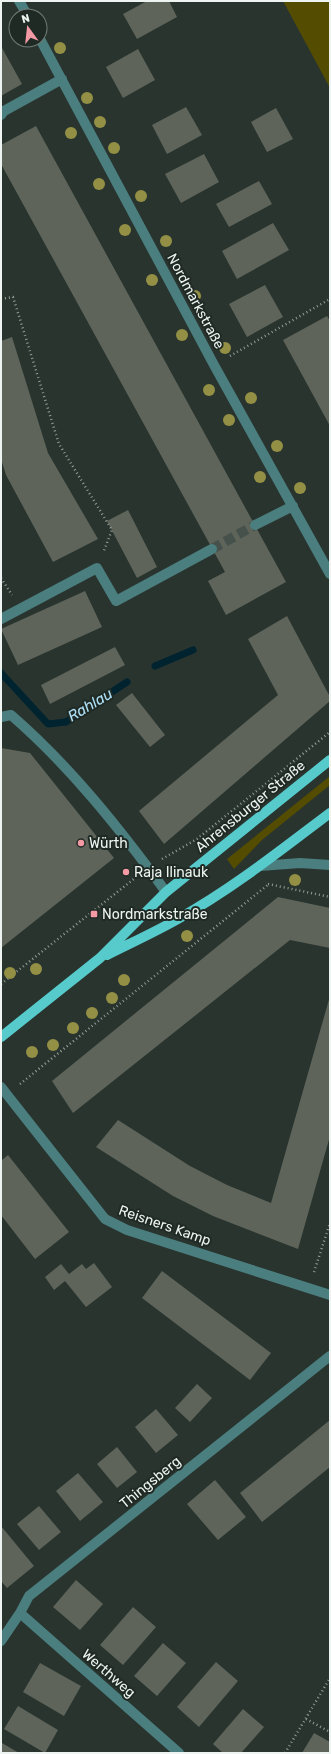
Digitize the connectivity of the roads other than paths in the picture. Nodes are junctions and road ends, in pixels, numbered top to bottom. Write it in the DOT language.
graph roads {
  1 [pos="45,48"];
  2 [pos="62,80"];
  3 [pos="1,115"];
  4 [pos="293,506"];
  5 [pos="255,526"];
  6 [pos="212,549"];
  7 [pos="330,574"];
  8 [pos="1,619"];
  9 [pos="1,717"];
  10 [pos="330,760"];
  11 [pos="330,813"];
  12 [pos="330,865"];
  13 [pos="260,866"];
  14 [pos="166,892"];
  15 [pos="100,958"];
  16 [pos="1,1037"];
  17 [pos="4,1091"];
  18 [pos="330,1295"];
  19 [pos="330,1356"];
  20 [pos="20,1613"];
  21 [pos="1,1641"];
  22 [pos="179,1753"];
  1 -- 2 [label="street, Nordmarkstraße"];
  2 -- 3 [label="street"];
  2 -- 4 [label="street, Nordmarkstraße"];
  4 -- 5 [label="street"];
  4 -- 7 [label="street, Nordmarkstraße"];
  6 -- 8 [label="street"];
  9 -- 14 [label="street"];
  10 -- 14 [label="main road, Ahrensburger Straße"];
  11 -- 13 [label="main road, Ahrensburger Straße"];
  12 -- 13 [label="street"];
  13 -- 15 [label="main road, Ahrensburger Straße"];
  14 -- 15 [label="main road, Ahrensburger Straße"];
  15 -- 16 [label="main road, Ahrensburger Straße"];
  17 -- 18 [label="street, Reisners Kamp"];
  19 -- 20 [label="street, Thingsberg"];
  20 -- 21 [label="street, Thingsberg"];
  20 -- 22 [label="street, Werthweg"];
}
